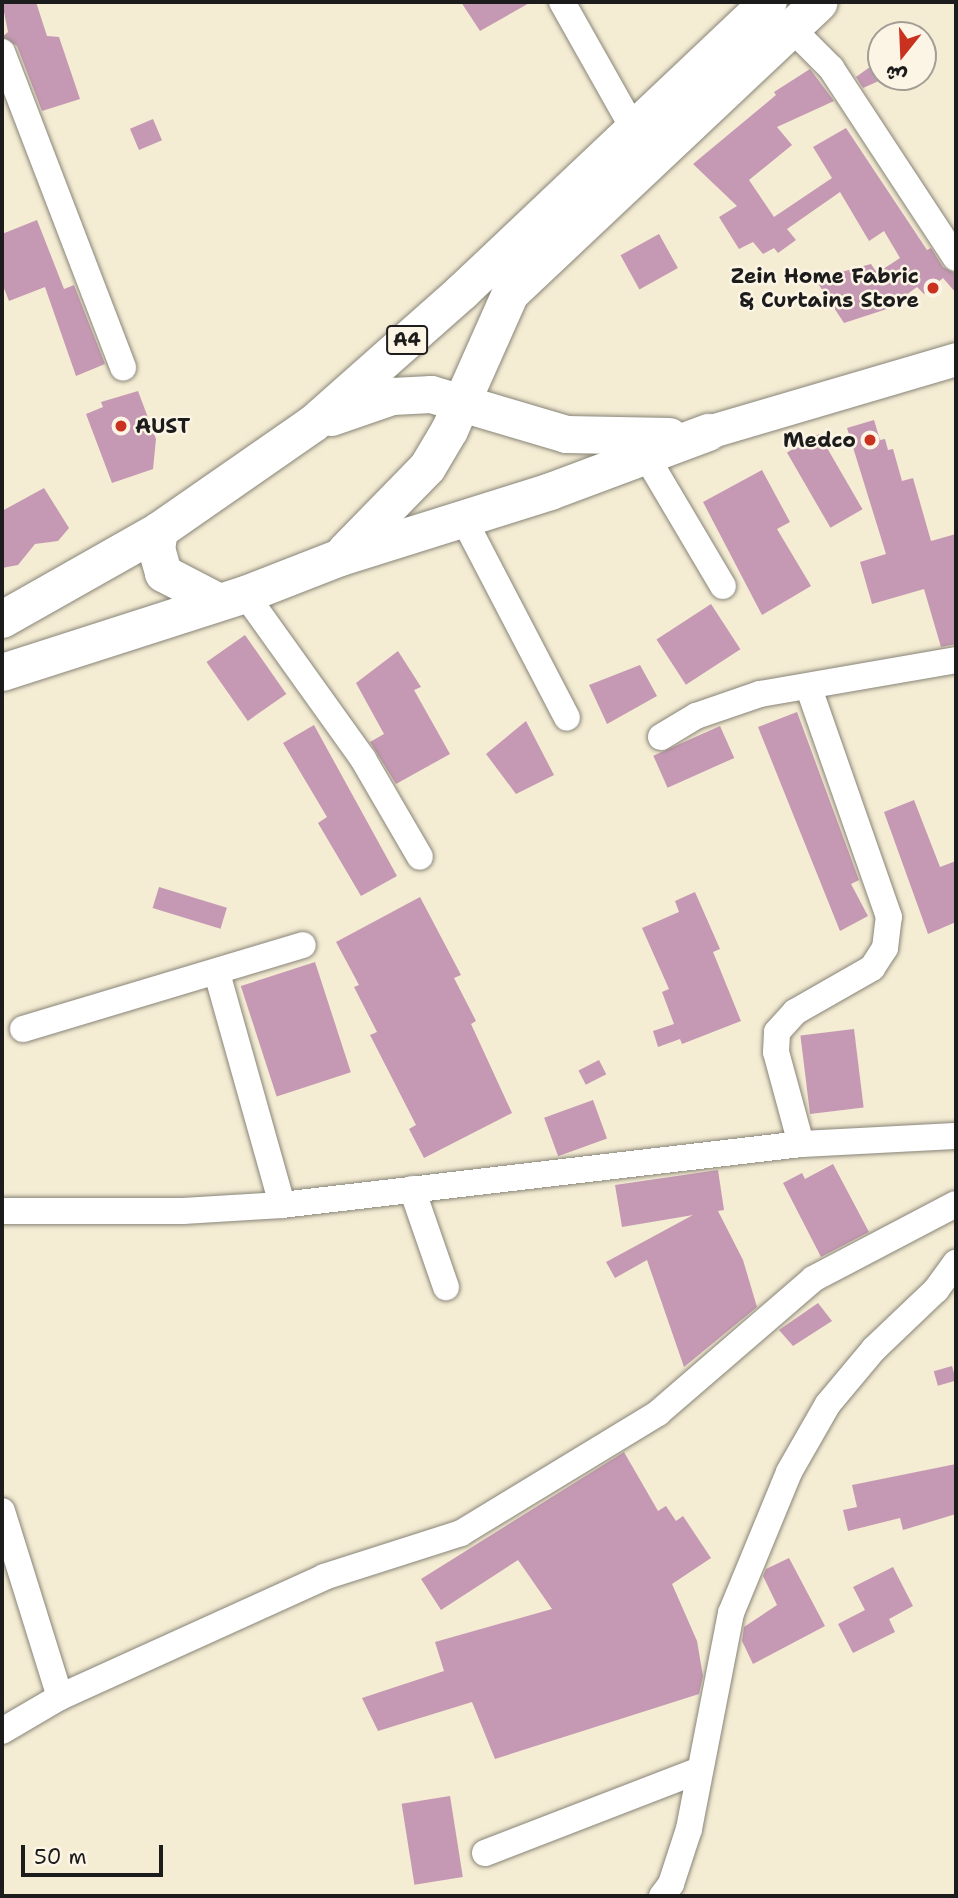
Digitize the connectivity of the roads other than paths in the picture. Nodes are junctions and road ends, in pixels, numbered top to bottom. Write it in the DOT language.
graph roads {
  1 [pos="562,2"];
  2 [pos="819,2"];
  3 [pos="779,15"];
  4 [pos="2,52"];
  5 [pos="633,128"];
  6 [pos="956,258"];
  7 [pos="956,359"];
  8 [pos="123,368"];
  9 [pos="462,401"];
  10 [pos="372,402"];
  11 [pos="313,423"];
  12 [pos="708,432"];
  13 [pos="434,456"];
  14 [pos="646,456"];
  15 [pos="463,518"];
  16 [pos="159,530"];
  17 [pos="340,557"];
  18 [pos="723,586"];
  19 [pos="230,597"];
  20 [pos="2,619"];
  21 [pos="956,660"];
  22 [pos="2,672"];
  23 [pos="809,688"];
  24 [pos="567,718"];
  25 [pos="661,737"];
  26 [pos="420,857"];
  27 [pos="303,945"];
  28 [pos="216,973"];
  29 [pos="23,1029"];
  30 [pos="956,1136"];
  31 [pos="801,1144"];
  32 [pos="412,1189"];
  33 [pos="956,1204"];
  34 [pos="282,1205"];
  35 [pos="2,1211"];
  36 [pos="956,1262"];
  37 [pos="446,1287"];
  38 [pos="2,1511"];
  39 [pos="60,1697"];
  40 [pos="2,1731"];
  41 [pos="700,1770"];
  42 [pos="485,1853"];
  43 [pos="662,1896"];
  1 -- 5 [label="street"];
  2 -- 3 [label="highway, A4"];
  3 -- 5 [label="highway, A4"];
  3 -- 6 [label="street"];
  3 -- 9 [label="highway, A4"];
  4 -- 8 [label="street"];
  5 -- 11 [label="highway, A4"];
  7 -- 12 [label="main road"];
  9 -- 10 [label="highway"];
  9 -- 12 [label="highway"];
  9 -- 13 [label="highway, A4"];
  10 -- 11 [label="highway"];
  10 -- 13 [label="highway"];
  11 -- 16 [label="highway, A4"];
  12 -- 14 [label="highway"];
  13 -- 17 [label="highway, A4"];
  14 -- 15 [label="highway"];
  14 -- 18 [label="street"];
  15 -- 17 [label="highway"];
  15 -- 24 [label="street"];
  16 -- 19 [label="highway"];
  16 -- 20 [label="highway, A4"];
  17 -- 19 [label="highway, A4"];
  19 -- 22 [label="highway, A4"];
  19 -- 26 [label="street"];
  21 -- 23 [label="street"];
  23 -- 25 [label="street"];
  23 -- 31 [label="street"];
  27 -- 28 [label="street"];
  28 -- 29 [label="street"];
  28 -- 34 [label="street"];
  30 -- 31 [label="street"];
  31 -- 32 [label="street"];
  32 -- 34 [label="street"];
  32 -- 37 [label="street"];
  33 -- 39 [label="street"];
  34 -- 35 [label="street"];
  36 -- 41 [label="street"];
  38 -- 39 [label="street"];
  39 -- 40 [label="street"];
  41 -- 42 [label="street"];
  41 -- 43 [label="street"];
}
